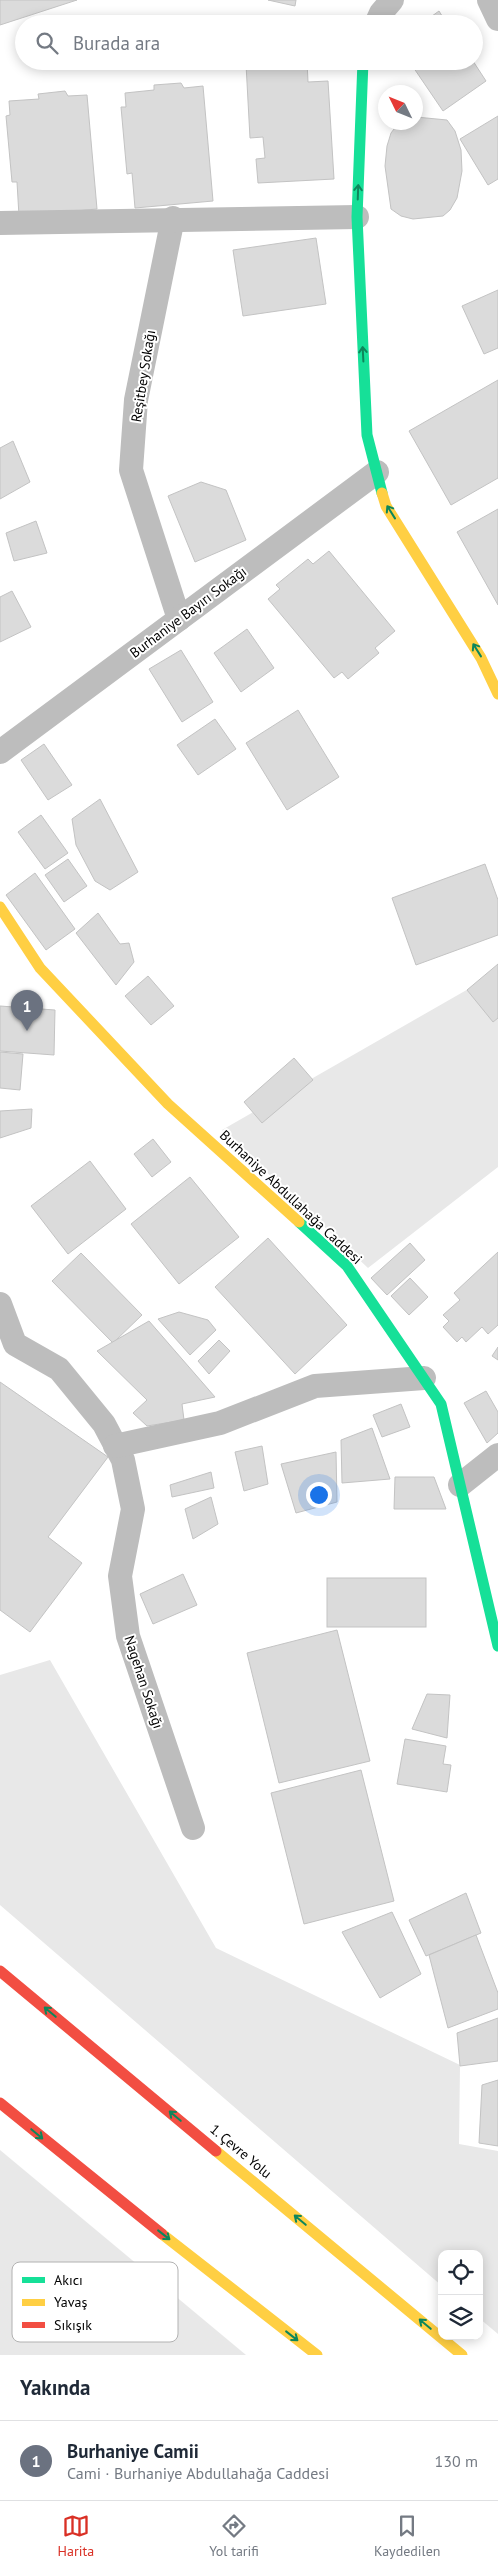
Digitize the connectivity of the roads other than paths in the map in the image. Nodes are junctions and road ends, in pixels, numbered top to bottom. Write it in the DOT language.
graph roads {
  1 [pos="392,0"];
  2 [pos="489,0"];
  3 [pos="380,15"];
  4 [pos="498,19"];
  5 [pos="363,70"];
  6 [pos="357,217"];
  7 [pos="173,218"];
  8 [pos="0,222"];
  9 [pos="377,472"];
  10 [pos="179,619"];
  11 [pos="498,694"];
  12 [pos="0,752"];
  13 [pos="1,913"];
  14 [pos="0,1304"];
  15 [pos="424,1378"];
  16 [pos="116,1446"];
  17 [pos="498,1455"];
  18 [pos="460,1485"];
  19 [pos="493,1604"];
  20 [pos="498,1646"];
  21 [pos="193,1828"];
  22 [pos="0,1970"];
  23 [pos="0,2103"];
  24 [pos="317,2355"];
  25 [pos="462,2355"];
  1 -- 3 [label="street"];
  2 -- 4 [label="street"];
  6 -- 5 [label="main road, one-way"];
  6 -- 7 [label="street"];
  9 -- 6 [label="main road, one-way"];
  7 -- 8 [label="street"];
  7 -- 10 [label="street, Reşitbey Sokağı"];
  9 -- 10 [label="street, Burhaniye Bayırı Sokağı"];
  11 -- 9 [label="main road, one-way"];
  10 -- 12 [label="street, Burhaniye Bayırı Sokağı"];
  13 -- 15 [label="main road, Burhaniye Abdullahağa Caddesi"];
  14 -- 16 [label="street, Nagehan Sokağı"];
  15 -- 16 [label="street"];
  15 -- 18 [label="main road, Burhaniye Abdullahağa Caddesi"];
  16 -- 21 [label="street, Nagehan Sokağı"];
  17 -- 18 [label="street"];
  18 -- 19 [label="main road, Burhaniye Abdullahağa Caddesi"];
  19 -- 20 [label="main road, Burhaniye Abdullahağa Caddesi"];
  25 -- 22 [label="main road, 1. Çevre Yolu, one-way"];
  23 -- 24 [label="main road, one-way"];
}
